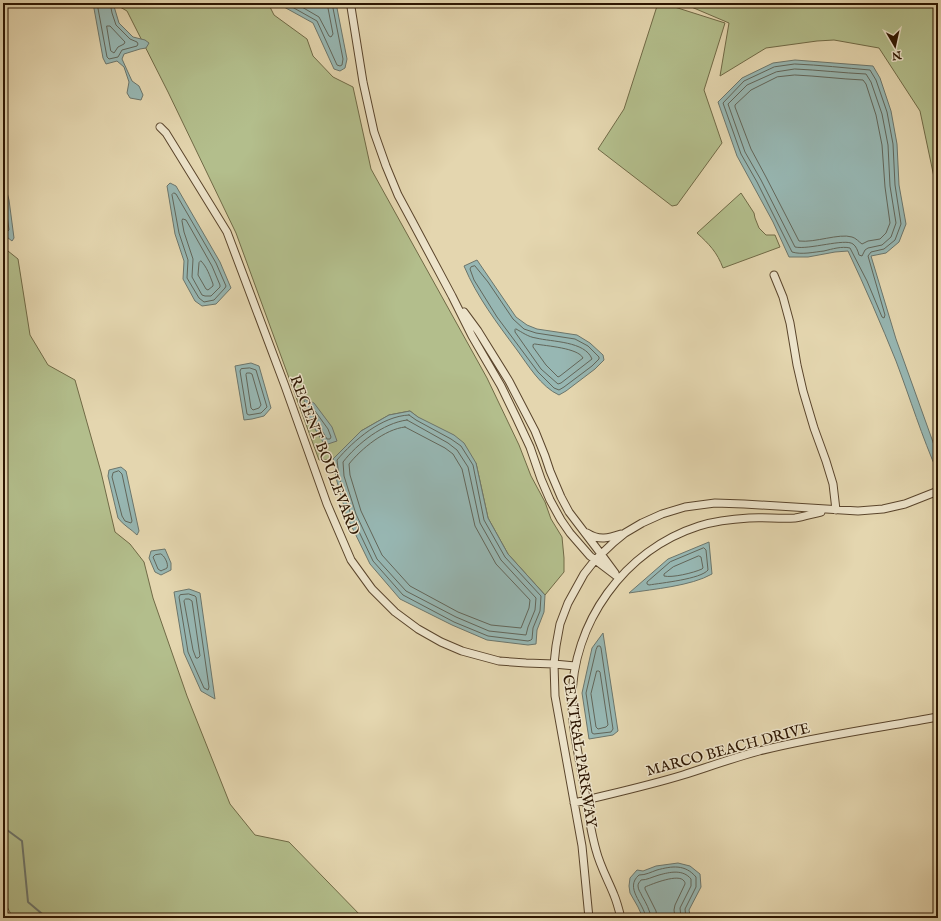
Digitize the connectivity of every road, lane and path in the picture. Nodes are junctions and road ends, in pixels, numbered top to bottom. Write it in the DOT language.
graph roads {
  1 [pos="350,4"];
  2 [pos="160,127"];
  3 [pos="774,275"];
  4 [pos="452,296"];
  5 [pos="521,404"];
  6 [pos="518,419"];
  7 [pos="938,491"];
  8 [pos="833,510"];
  9 [pos="583,530"];
  10 [pos="625,533"];
  11 [pos="601,554"];
  12 [pos="595,560"];
  13 [pos="618,578"];
  14 [pos="554,664"];
  15 [pos="575,666"];
  16 [pos="938,717"];
  17 [pos="586,800"];
  18 [pos="574,803"];
  19 [pos="589,918"];
  20 [pos="621,918"];
  1 -- 4 [label="street"];
  2 -- 14 [label="street, REGENT BOULEVARD"];
  3 -- 8 [label="street"];
  4 -- 5 [label="street"];
  4 -- 6 [label="street"];
  5 -- 6 [label="street"];
  5 -- 9 [label="street"];
  6 -- 12 [label="street"];
  7 -- 8 [label="street, CENTRAL PARKWAY"];
  8 -- 10 [label="street, CENTRAL PARKWAY"];
  8 -- 13 [label="street, CENTRAL PARKWAY"];
  9 -- 10 [label="street"];
  9 -- 11 [label="street"];
  10 -- 11 [label="street, CENTRAL PARKWAY"];
  11 -- 12 [label="street, CENTRAL PARKWAY"];
  11 -- 13 [label="street"];
  12 -- 13 [label="street"];
  12 -- 14 [label="street, CENTRAL PARKWAY"];
  13 -- 15 [label="street, CENTRAL PARKWAY"];
  14 -- 15 [label="street, REGENT BOULEVARD"];
  14 -- 18 [label="street, CENTRAL PARKWAY"];
  15 -- 17 [label="street, CENTRAL PARKWAY"];
  16 -- 17 [label="street, MARCO BEACH DRIVE"];
  17 -- 18 [label="street, MARCO BEACH DRIVE"];
  17 -- 20 [label="street, CENTRAL PARKWAY"];
  18 -- 19 [label="street, CENTRAL PARKWAY"];
}
